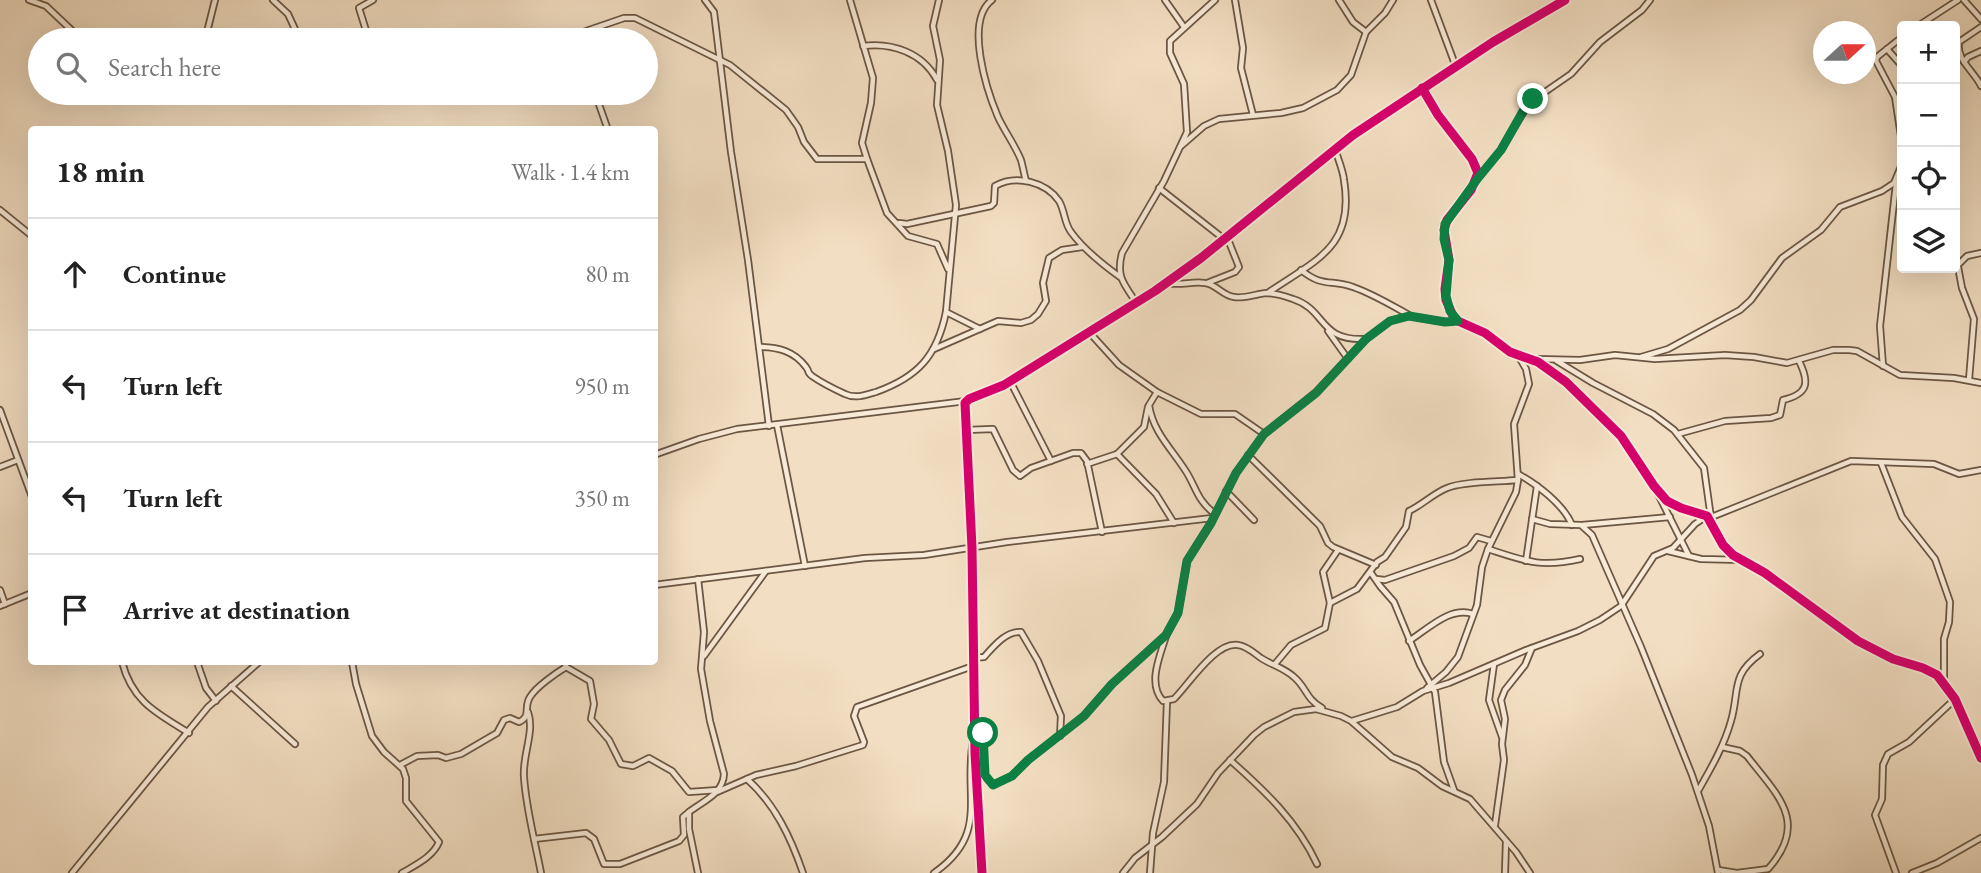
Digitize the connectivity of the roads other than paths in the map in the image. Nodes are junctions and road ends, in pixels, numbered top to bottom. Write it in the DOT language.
graph roads {
  1 [pos="29,0"];
  2 [pos="215,0"];
  3 [pos="273,0"];
  4 [pos="373,0"];
  5 [pos="705,0"];
  6 [pos="713,0"];
  7 [pos="850,0"];
  8 [pos="939,0"];
  9 [pos="992,0"];
  10 [pos="1165,0"];
  11 [pos="1215,0"];
  12 [pos="1235,0"];
  13 [pos="1339,0"];
  14 [pos="1393,0"];
  15 [pos="1431,0"];
  16 [pos="1565,0"];
  17 [pos="1650,0"];
  18 [pos="1958,0"];
  19 [pos="1964,0"];
  20 [pos="1981,8"];
  21 [pos="714,9"];
  22 [pos="1974,10"];
  23 [pos="1981,19"];
  24 [pos="1925,21"];
  25 [pos="1184,27"];
  26 [pos="1981,27"];
  27 [pos="69,28"];
  28 [pos="208,28"];
  29 [pos="294,28"];
  30 [pos="365,28"];
  31 [pos="600,28"];
  32 [pos="656,28"];
  33 [pos="658,29"];
  34 [pos="1366,32"];
  35 [pos="1897,41"];
  36 [pos="1960,42"];
  37 [pos="863,46"];
  38 [pos="1886,49"];
  39 [pos="1981,51"];
  40 [pos="1960,55"];
  41 [pos="721,58"];
  42 [pos="1897,61"];
  43 [pos="1964,62"];
  44 [pos="1456,67"];
  45 [pos="937,81"];
  46 [pos="1981,86"];
  47 [pos="1422,88"];
  48 [pos="599,105"];
  49 [pos="1897,106"];
  50 [pos="1252,115"];
  51 [pos="607,126"];
  52 [pos="1180,146"];
  53 [pos="1335,148"];
  54 [pos="867,159"];
  55 [pos="1478,178"];
  56 [pos="1026,181"];
  57 [pos="1897,184"];
  58 [pos="1897,186"];
  59 [pos="1159,188"];
  60 [pos="0,210"];
  61 [pos="956,214"];
  62 [pos="898,223"];
  63 [pos="28,233"];
  64 [pos="1226,238"];
  65 [pos="1083,247"];
  66 [pos="1981,253"];
  67 [pos="1960,264"];
  68 [pos="1301,270"];
  69 [pos="1960,273"];
  70 [pos="949,274"];
  71 [pos="1120,277"];
  72 [pos="1166,282"];
  73 [pos="1207,283"];
  74 [pos="1268,293"];
  75 [pos="1136,302"];
  76 [pos="946,312"];
  77 [pos="1409,316"];
  78 [pos="1458,321"];
  79 [pos="1325,328"];
  80 [pos="981,329"];
  81 [pos="1089,332"];
  82 [pos="1366,339"];
  83 [pos="759,347"];
  84 [pos="933,349"];
  85 [pos="1518,356"];
  86 [pos="1638,358"];
  87 [pos="1348,359"];
  88 [pos="1532,359"];
  89 [pos="1556,360"];
  90 [pos="1799,361"];
  91 [pos="1883,367"];
  92 [pos="1969,380"];
  93 [pos="1010,381"];
  94 [pos="1981,383"];
  95 [pos="1157,392"];
  96 [pos="967,401"];
  97 [pos="1149,405"];
  98 [pos="0,410"];
  99 [pos="777,425"];
  100 [pos="769,426"];
  101 [pos="965,430"];
  102 [pos="1264,434"];
  103 [pos="1678,434"];
  104 [pos="1117,454"];
  105 [pos="658,455"];
  106 [pos="1248,455"];
  107 [pos="18,460"];
  108 [pos="1051,461"];
  109 [pos="1881,463"];
  110 [pos="1087,464"];
  111 [pos="0,467"];
  112 [pos="1981,470"];
  113 [pos="1518,477"];
  114 [pos="28,486"];
  115 [pos="1537,486"];
  116 [pos="1654,486"];
  117 [pos="1226,491"];
  118 [pos="1214,516"];
  119 [pos="1670,517"];
  120 [pos="1709,518"];
  121 [pos="1532,519"];
  122 [pos="1254,520"];
  123 [pos="1174,523"];
  124 [pos="1572,525"];
  125 [pos="1581,525"];
  126 [pos="1102,532"];
  127 [pos="1680,540"];
  128 [pos="1491,541"];
  129 [pos="972,548"];
  130 [pos="1488,549"];
  131 [pos="1338,550"];
  132 [pos="1667,551"];
  133 [pos="1689,556"];
  134 [pos="1580,559"];
  135 [pos="1743,560"];
  136 [pos="1526,561"];
  137 [pos="805,565"];
  138 [pos="1376,565"];
  139 [pos="766,571"];
  140 [pos="1371,573"];
  141 [pos="698,579"];
  142 [pos="1375,579"];
  143 [pos="658,584"];
  144 [pos="0,590"];
  145 [pos="28,595"];
  146 [pos="1330,603"];
  147 [pos="3,605"];
  148 [pos="1621,606"];
  149 [pos="1474,614"];
  150 [pos="1166,635"];
  151 [pos="1409,641"];
  152 [pos="1532,648"];
  153 [pos="1760,653"];
  154 [pos="973,658"];
  155 [pos="702,660"];
  156 [pos="1494,663"];
  157 [pos="1275,664"];
  158 [pos="123,665"];
  159 [pos="198,665"];
  160 [pos="256,665"];
  161 [pos="353,665"];
  162 [pos="565,665"];
  163 [pos="567,665"];
  164 [pos="973,666"];
  165 [pos="1944,682"];
  166 [pos="231,686"];
  167 [pos="1432,686"];
  168 [pos="1955,699"];
  169 [pos="216,701"];
  170 [pos="1167,701"];
  171 [pos="528,712"];
  172 [pos="974,712"];
  173 [pos="1329,712"];
  174 [pos="1351,721"];
  175 [pos="188,733"];
  176 [pos="975,734"];
  177 [pos="1059,737"];
  178 [pos="1502,739"];
  179 [pos="295,744"];
  180 [pos="1722,747"];
  181 [pos="1981,758"];
  182 [pos="1230,760"];
  183 [pos="400,765"];
  184 [pos="747,779"];
  185 [pos="718,791"];
  186 [pos="1454,791"];
  187 [pos="1698,791"];
  188 [pos="689,812"];
  189 [pos="1494,826"];
  190 [pos="1981,838"];
  191 [pos="534,839"];
  192 [pos="1506,841"];
  193 [pos="1152,844"];
  194 [pos="1317,864"];
  195 [pos="1718,871"];
  196 [pos="72,873"];
  197 [pos="402,873"];
  198 [pos="541,873"];
  199 [pos="698,873"];
  200 [pos="803,873"];
  201 [pos="934,873"];
  202 [pos="982,873"];
  203 [pos="1123,873"];
  204 [pos="1150,873"];
  205 [pos="1505,873"];
  206 [pos="1530,873"];
  207 [pos="1896,873"];
  208 [pos="1912,873"];
  1 -- 27 [label="street"];
  2 -- 28 [label="street"];
  3 -- 29 [label="street"];
  4 -- 30 [label="street"];
  5 -- 21 [label="street"];
  6 -- 21 [label="street"];
  7 -- 37 [label="street"];
  8 -- 45 [label="street"];
  9 -- 56 [label="street"];
  10 -- 25 [label="street"];
  11 -- 25 [label="street"];
  12 -- 50 [label="street"];
  13 -- 34 [label="street"];
  14 -- 34 [label="street"];
  15 -- 44 [label="street"];
  16 -- 44 [label="street"];
  17 -- 55 [label="street"];
  18 -- 24 [label="street"];
  19 -- 22 [label="street"];
  20 -- 22 [label="street"];
  21 -- 41 [label="street"];
  22 -- 23 [label="street"];
  25 -- 52 [label="street"];
  26 -- 36 [label="street"];
  31 -- 32 [label="street"];
  33 -- 41 [label="street"];
  34 -- 50 [label="street"];
  35 -- 38 [label="street"];
  37 -- 45 [label="street"];
  37 -- 54 [label="street"];
  38 -- 42 [label="street"];
  38 -- 49 [label="street"];
  39 -- 43 [label="street"];
  40 -- 43 [label="street"];
  41 -- 54 [label="street"];
  41 -- 83 [label="street"];
  43 -- 46 [label="street"];
  44 -- 47 [label="street"];
  45 -- 61 [label="street"];
  47 -- 53 [label="street"];
  47 -- 55 [label="street"];
  48 -- 51 [label="street"];
  50 -- 52 [label="street"];
  52 -- 59 [label="street"];
  53 -- 64 [label="street"];
  53 -- 68 [label="street"];
  54 -- 62 [label="street"];
  55 -- 78 [label="street"];
  56 -- 61 [label="street"];
  56 -- 65 [label="street"];
  57 -- 86 [label="street"];
  58 -- 91 [label="street"];
  59 -- 64 [label="street"];
  59 -- 71 [label="street"];
  60 -- 63 [label="street"];
  61 -- 62 [label="street"];
  61 -- 70 [label="street"];
  62 -- 70 [label="street"];
  64 -- 72 [label="street"];
  64 -- 73 [label="street"];
  65 -- 71 [label="street"];
  65 -- 80 [label="street"];
  66 -- 67 [label="street"];
  68 -- 74 [label="street"];
  68 -- 77 [label="street"];
  69 -- 92 [label="street"];
  70 -- 76 [label="street"];
  71 -- 75 [label="street"];
  72 -- 73 [label="street"];
  72 -- 75 [label="street"];
  73 -- 74 [label="street"];
  74 -- 79 [label="street"];
  75 -- 81 [label="street"];
  76 -- 80 [label="street"];
  76 -- 84 [label="street"];
  77 -- 78 [label="street"];
  77 -- 82 [label="street"];
  78 -- 85 [label="street"];
  79 -- 82 [label="street"];
  79 -- 87 [label="street"];
  80 -- 84 [label="street"];
  81 -- 93 [label="street"];
  81 -- 95 [label="street"];
  82 -- 87 [label="street"];
  83 -- 84 [label="street"];
  83 -- 100 [label="street"];
  85 -- 88 [label="street"];
  85 -- 113 [label="street"];
  86 -- 89 [label="street"];
  86 -- 90 [label="street"];
  87 -- 102 [label="street"];
  88 -- 89 [label="street"];
  88 -- 116 [label="street"];
  89 -- 103 [label="street"];
  90 -- 91 [label="street"];
  90 -- 103 [label="street"];
  91 -- 92 [label="street"];
  92 -- 94 [label="street"];
  93 -- 96 [label="street"];
  93 -- 108 [label="street"];
  95 -- 97 [label="street"];
  95 -- 102 [label="street"];
  96 -- 99 [label="street"];
  96 -- 101 [label="street"];
  97 -- 104 [label="street"];
  97 -- 118 [label="street"];
  98 -- 107 [label="street"];
  99 -- 100 [label="street"];
  99 -- 137 [label="street"];
  100 -- 105 [label="street"];
  101 -- 108 [label="street"];
  101 -- 129 [label="street"];
  102 -- 106 [label="street"];
  103 -- 120 [label="street"];
  104 -- 110 [label="street"];
  104 -- 123 [label="street"];
  106 -- 117 [label="street"];
  106 -- 131 [label="street"];
  107 -- 111 [label="street"];
  107 -- 114 [label="street"];
  108 -- 110 [label="street"];
  109 -- 112 [label="street"];
  109 -- 120 [label="street"];
  109 -- 165 [label="street"];
  110 -- 126 [label="street"];
  113 -- 115 [label="street"];
  113 -- 128 [label="street"];
  113 -- 138 [label="street"];
  115 -- 121 [label="street"];
  115 -- 124 [label="street"];
  116 -- 119 [label="street"];
  116 -- 120 [label="street"];
  117 -- 118 [label="street"];
  117 -- 122 [label="street"];
  118 -- 123 [label="street"];
  118 -- 150 [label="street"];
  119 -- 125 [label="street"];
  119 -- 127 [label="street"];
  120 -- 127 [label="street"];
  120 -- 135 [label="street"];
  121 -- 124 [label="street"];
  121 -- 136 [label="street"];
  123 -- 126 [label="street"];
  124 -- 125 [label="street"];
  125 -- 148 [label="street"];
  126 -- 129 [label="street"];
  127 -- 132 [label="street"];
  127 -- 133 [label="street"];
  128 -- 130 [label="street"];
  128 -- 142 [label="street"];
  129 -- 137 [label="street"];
  129 -- 154 [label="street"];
  130 -- 136 [label="street"];
  130 -- 149 [label="street"];
  131 -- 138 [label="street"];
  131 -- 146 [label="street"];
  132 -- 133 [label="street"];
  132 -- 148 [label="street"];
  133 -- 135 [label="street"];
  134 -- 136 [label="street"];
  135 -- 165 [label="street"];
  137 -- 139 [label="street"];
  138 -- 140 [label="street"];
  139 -- 141 [label="street"];
  139 -- 155 [label="street"];
  140 -- 142 [label="street"];
  140 -- 146 [label="street"];
  141 -- 143 [label="street"];
  141 -- 155 [label="street"];
  142 -- 151 [label="street"];
  144 -- 147 [label="street"];
  145 -- 147 [label="street"];
  146 -- 157 [label="street"];
  148 -- 152 [label="street"];
  148 -- 187 [label="street"];
  149 -- 151 [label="street"];
  149 -- 167 [label="street"];
  150 -- 170 [label="street"];
  150 -- 177 [label="street"];
  151 -- 167 [label="street"];
  152 -- 156 [label="street"];
  152 -- 178 [label="street"];
  153 -- 180 [label="street"];
  154 -- 164 [label="street"];
  154 -- 177 [label="street"];
  155 -- 185 [label="street"];
  156 -- 167 [label="street"];
  156 -- 178 [label="street"];
  157 -- 170 [label="street"];
  157 -- 173 [label="street"];
  158 -- 175 [label="street"];
  159 -- 169 [label="street"];
  160 -- 166 [label="street"];
  161 -- 183 [label="street"];
  162 -- 171 [label="street"];
  163 -- 185 [label="street"];
  164 -- 172 [label="street"];
  164 -- 184 [label="street"];
  165 -- 168 [label="street"];
  166 -- 169 [label="street"];
  166 -- 179 [label="street"];
  167 -- 174 [label="street"];
  167 -- 186 [label="street"];
  168 -- 181 [label="street"];
  168 -- 207 [label="street"];
  169 -- 175 [label="street"];
  170 -- 193 [label="street"];
  171 -- 183 [label="street"];
  171 -- 191 [label="street"];
  172 -- 176 [label="street"];
  172 -- 177 [label="street"];
  173 -- 174 [label="street"];
  173 -- 182 [label="street"];
  174 -- 186 [label="street"];
  175 -- 196 [label="street"];
  176 -- 201 [label="street"];
  176 -- 202 [label="street"];
  178 -- 189 [label="street"];
  180 -- 187 [label="street"];
  180 -- 195 [label="street"];
  182 -- 193 [label="street"];
  182 -- 194 [label="street"];
  183 -- 197 [label="street"];
  184 -- 185 [label="street"];
  184 -- 200 [label="street"];
  185 -- 188 [label="street"];
  186 -- 189 [label="street"];
  187 -- 195 [label="street"];
  188 -- 191 [label="street"];
  188 -- 199 [label="street"];
  189 -- 192 [label="street"];
  190 -- 208 [label="street"];
  191 -- 198 [label="street"];
  192 -- 205 [label="street"];
  192 -- 206 [label="street"];
  193 -- 203 [label="street"];
  193 -- 204 [label="street"];
}
